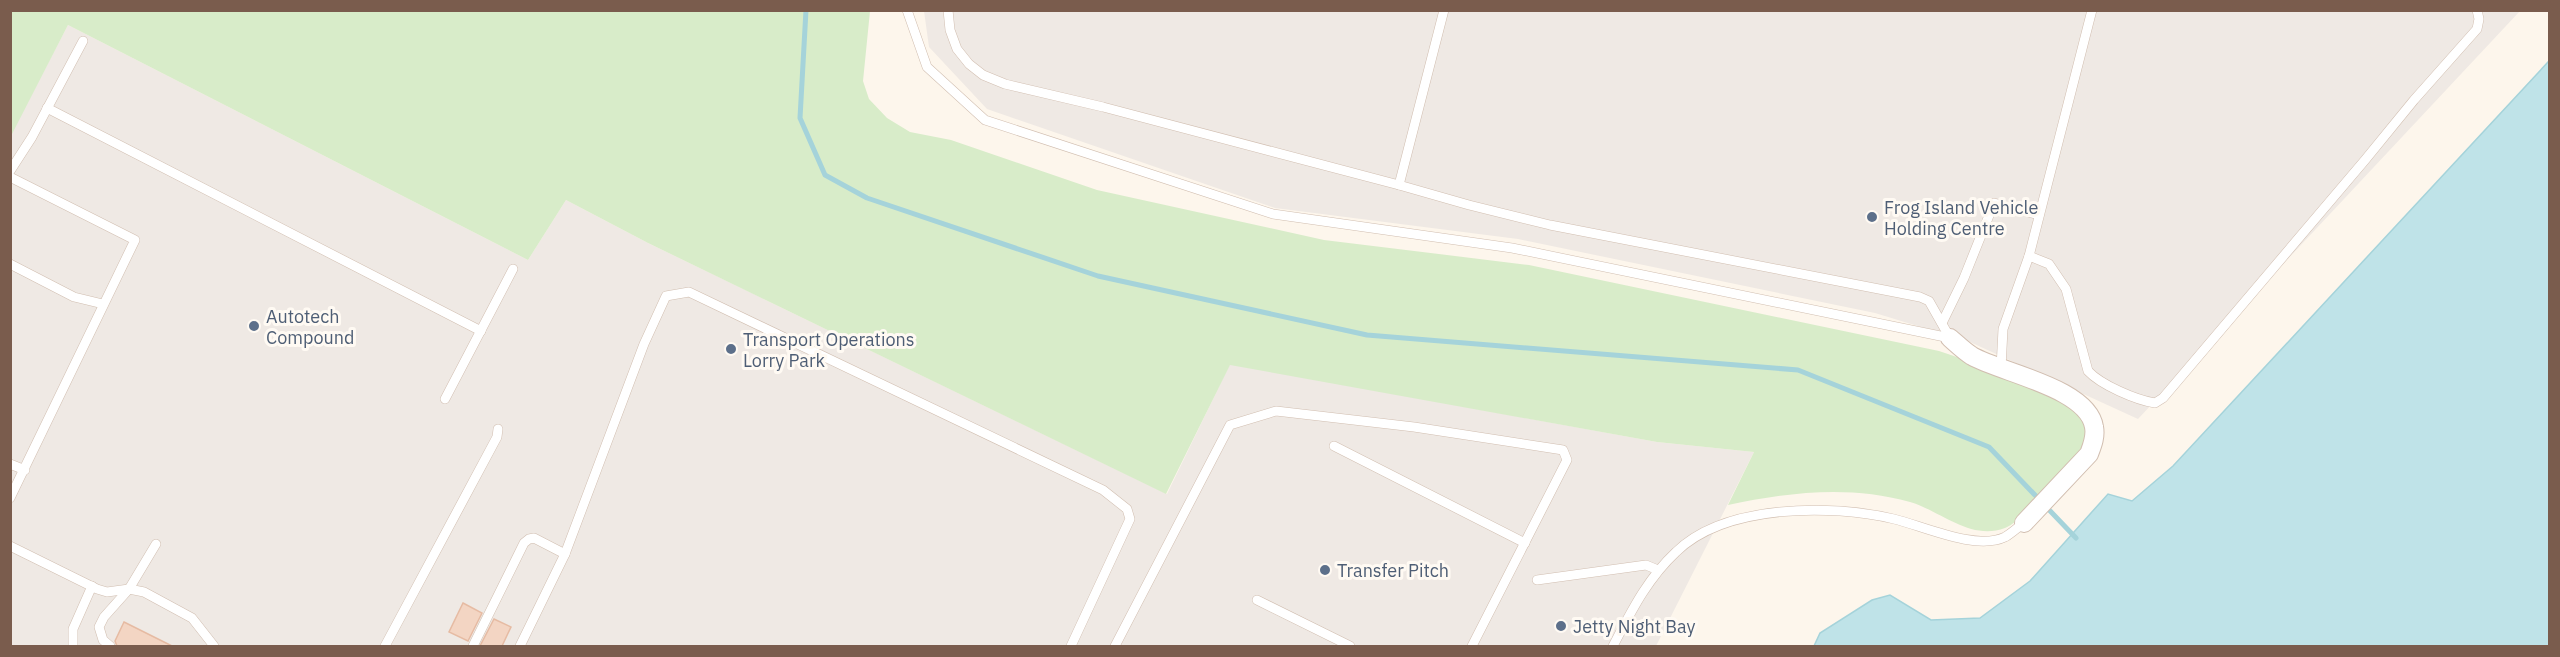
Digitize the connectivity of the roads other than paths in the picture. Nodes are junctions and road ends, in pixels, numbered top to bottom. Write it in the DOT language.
graph roads {
  1 [pos="907,10"];
  2 [pos="948,10"];
  3 [pos="1444,10"];
  4 [pos="2092,10"];
  5 [pos="2477,10"];
  6 [pos="83,40"];
  7 [pos="47,108"];
  8 [pos="10,171"];
  9 [pos="10,177"];
  10 [pos="1399,184"];
  11 [pos="2039,215"];
  12 [pos="2029,256"];
  13 [pos="10,264"];
  14 [pos="513,269"];
  15 [pos="103,304"];
  16 [pos="481,331"];
  17 [pos="1946,331"];
  18 [pos="2001,368"];
  19 [pos="445,399"];
  20 [pos="498,429"];
  21 [pos="1334,446"];
  22 [pos="10,464"];
  23 [pos="25,470"];
  24 [pos="10,498"];
  25 [pos="2024,523"];
  26 [pos="1525,543"];
  27 [pos="156,544"];
  28 [pos="10,546"];
  29 [pos="565,554"];
  30 [pos="1658,570"];
  31 [pos="1537,580"];
  32 [pos="92,586"];
  33 [pos="129,590"];
  34 [pos="1257,600"];
  35 [pos="73,646"];
  36 [pos="110,646"];
  37 [pos="214,646"];
  38 [pos="385,646"];
  39 [pos="473,646"];
  40 [pos="520,646"];
  41 [pos="1071,646"];
  42 [pos="1115,646"];
  43 [pos="1350,646"];
  44 [pos="1473,646"];
  45 [pos="1613,646"];
  1 -- 17 [label="lane"];
  2 -- 10 [label="lane"];
  3 -- 10 [label="lane"];
  4 -- 11 [label="lane"];
  5 -- 12 [label="lane"];
  6 -- 7 [label="lane"];
  7 -- 8 [label="lane"];
  7 -- 16 [label="lane"];
  9 -- 15 [label="lane"];
  10 -- 17 [label="lane"];
  11 -- 12 [label="lane"];
  11 -- 17 [label="lane"];
  12 -- 18 [label="lane"];
  13 -- 15 [label="lane"];
  14 -- 16 [label="lane"];
  15 -- 23 [label="lane"];
  16 -- 19 [label="lane"];
  17 -- 18 [label="street"];
  18 -- 25 [label="street"];
  20 -- 38 [label="lane"];
  21 -- 26 [label="lane"];
  22 -- 23 [label="lane"];
  23 -- 24 [label="lane"];
  25 -- 30 [label="lane"];
  26 -- 42 [label="lane"];
  26 -- 44 [label="lane"];
  27 -- 33 [label="lane"];
  28 -- 32 [label="lane"];
  29 -- 39 [label="lane"];
  29 -- 40 [label="lane"];
  29 -- 41 [label="lane"];
  30 -- 31 [label="lane"];
  30 -- 45 [label="lane"];
  32 -- 33 [label="lane"];
  32 -- 35 [label="lane"];
  33 -- 36 [label="lane"];
  33 -- 37 [label="lane"];
  34 -- 43 [label="lane"];
}
